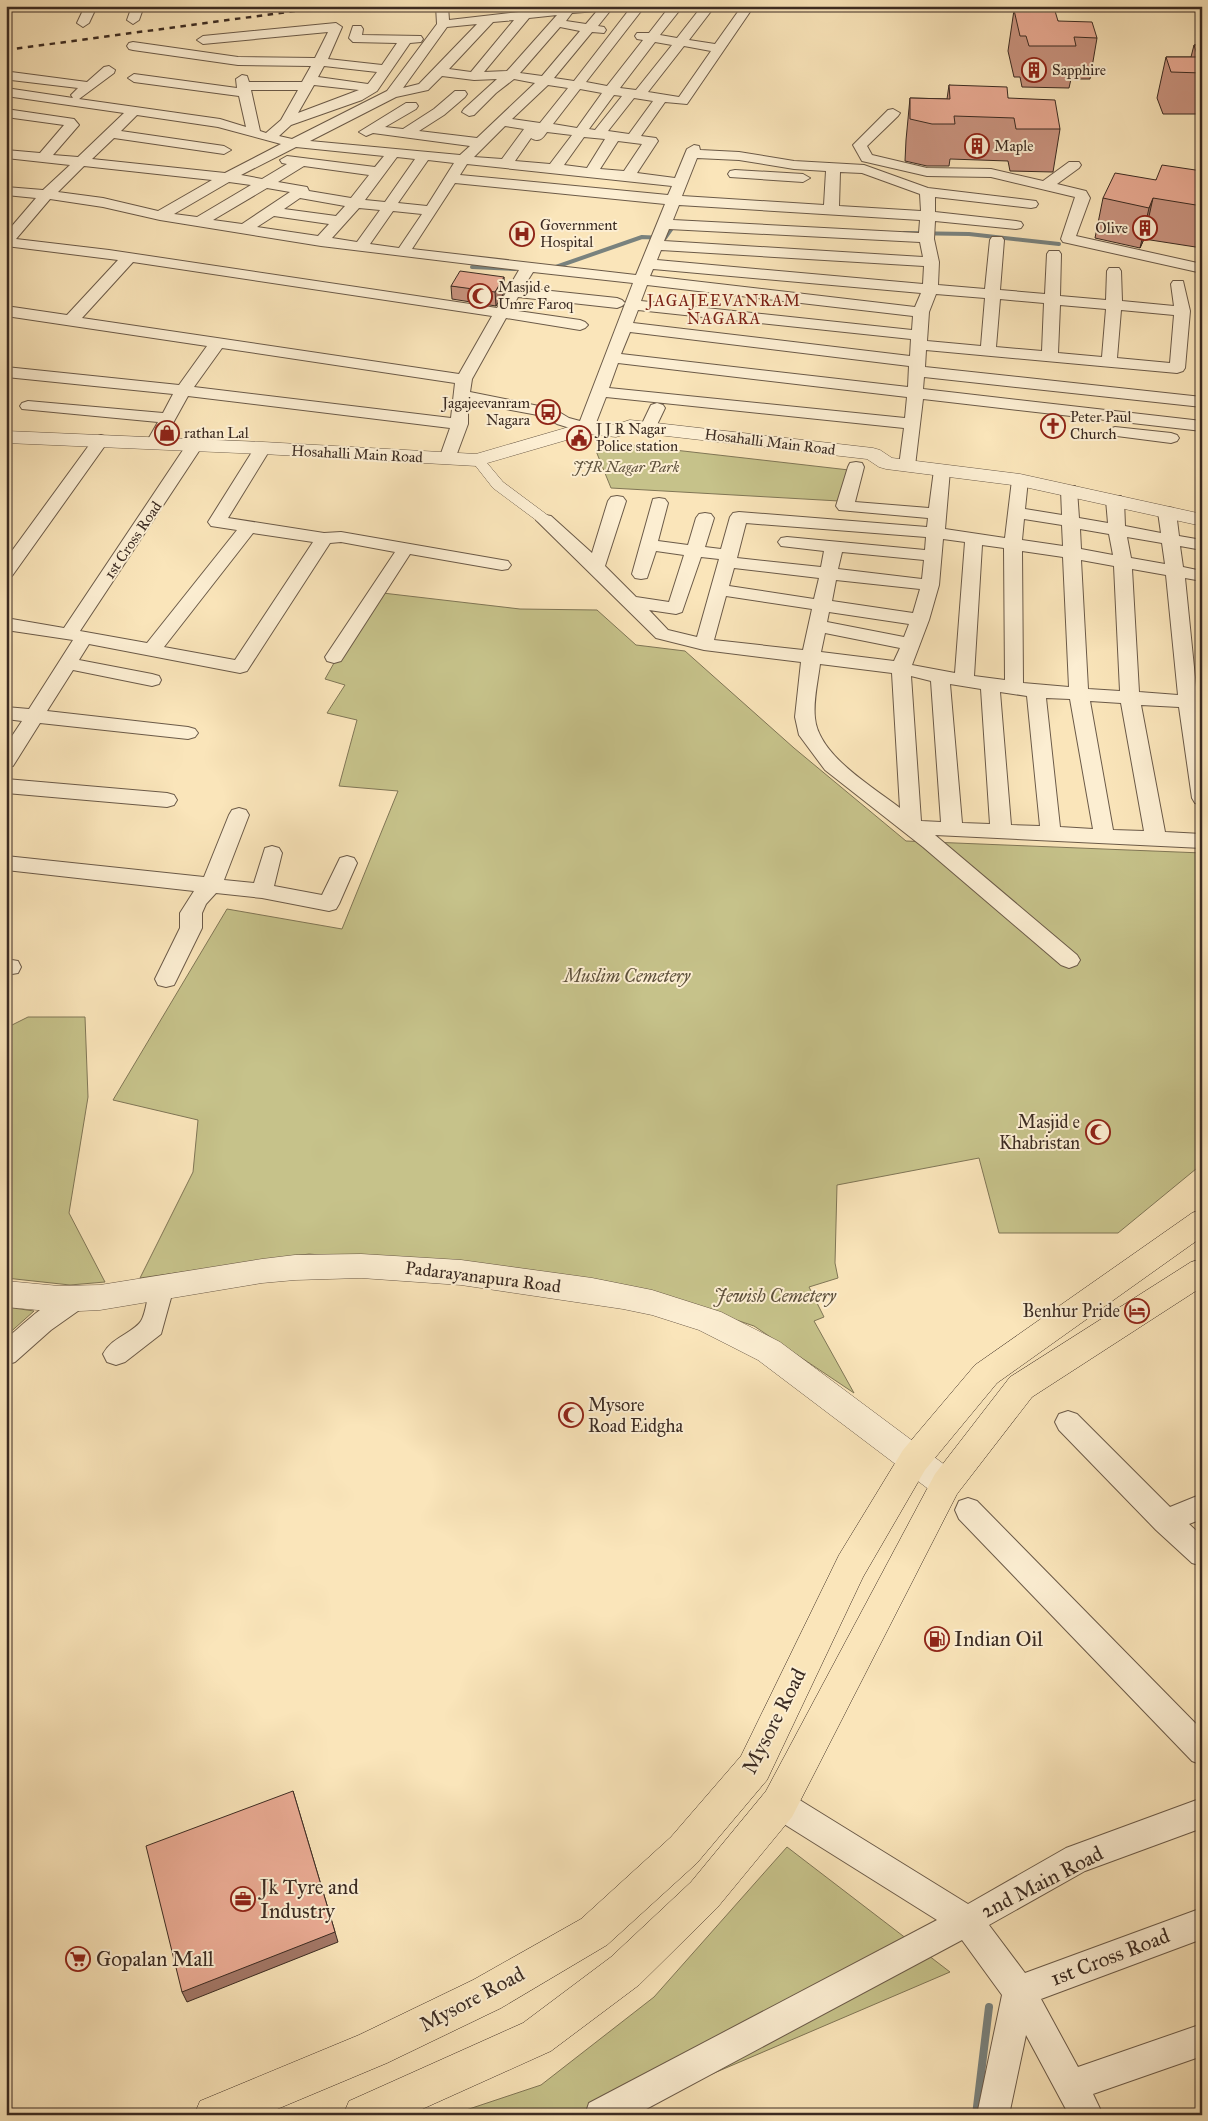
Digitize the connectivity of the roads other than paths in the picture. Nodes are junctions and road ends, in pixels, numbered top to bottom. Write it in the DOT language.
graph roads {
  1 [pos="91,6"];
  2 [pos="138,6"];
  3 [pos="607,6"];
  4 [pos="639,6"];
  5 [pos="677,6"];
  6 [pos="709,6"];
  7 [pos="748,6"];
  8 [pos="565,9"];
  9 [pos="445,13"];
  10 [pos="525,15"];
  11 [pos="490,18"];
  12 [pos="133,20"];
  13 [pos="83,23"];
  14 [pos="556,23"];
  15 [pos="357,29"];
  16 [pos="589,29"];
  17 [pos="296,30"];
  18 [pos="618,33"];
  19 [pos="262,34"];
  20 [pos="653,38"];
  21 [pos="406,39"];
  22 [pos="432,39"];
  23 [pos="204,40"];
  24 [pos="681,42"];
  25 [pos="133,46"];
  26 [pos="719,48"];
  27 [pos="238,61"];
  28 [pos="280,61"];
  29 [pos="24,62"];
  30 [pos="320,62"];
  31 [pos="386,69"];
  32 [pos="109,70"];
  33 [pos="439,72"];
  34 [pos="511,75"];
  35 [pos="474,76"];
  36 [pos="134,78"];
  37 [pos="9,79"];
  38 [pos="544,81"];
  39 [pos="308,83"];
  40 [pos="240,84"];
  41 [pos="90,86"];
  42 [pos="423,87"];
  43 [pos="576,87"];
  44 [pos="372,88"];
  45 [pos="610,91"];
  46 [pos="6,92"];
  47 [pos="460,94"];
  48 [pos="635,95"];
  49 [pos="387,96"];
  50 [pos="483,98"];
  51 [pos="662,98"];
  52 [pos="72,101"];
  53 [pos="90,103"];
  54 [pos="411,106"];
  55 [pos="135,110"];
  56 [pos="439,112"];
  57 [pos="469,112"];
  58 [pos="6,113"];
  59 [pos="893,113"];
  60 [pos="69,122"];
  61 [pos="286,122"];
  62 [pos="502,122"];
  63 [pos="371,130"];
  64 [pos="538,130"];
  65 [pos="581,132"];
  66 [pos="110,133"];
  67 [pos="254,134"];
  68 [pos="405,134"];
  69 [pos="599,134"];
  70 [pos="614,136"];
  71 [pos="269,137"];
  72 [pos="632,139"];
  73 [pos="293,143"];
  74 [pos="480,143"];
  75 [pos="334,147"];
  76 [pos="224,150"];
  77 [pos="393,152"];
  78 [pos="6,154"];
  79 [pos="267,156"];
  80 [pos="424,156"];
  81 [pos="739,156"];
  82 [pos="42,158"];
  83 [pos="463,160"];
  84 [pos="80,161"];
  85 [pos="300,162"];
  86 [pos="506,164"];
  87 [pos="1074,164"];
  88 [pos="560,169"];
  89 [pos="378,172"];
  90 [pos="591,172"];
  91 [pos="833,173"];
  92 [pos="735,174"];
  93 [pos="628,176"];
  94 [pos="227,177"];
  95 [pos="450,178"];
  96 [pos="681,183"];
  97 [pos="265,184"];
  98 [pos="1047,185"];
  99 [pos="555,189"];
  100 [pos="6,191"];
  101 [pos="297,193"];
  102 [pos="47,194"];
  103 [pos="815,194"];
  104 [pos="881,199"];
  105 [pos="672,200"];
  106 [pos="836,200"];
  107 [pos="708,202"];
  108 [pos="356,203"];
  109 [pos="728,203"];
  110 [pos="749,204"];
  111 [pos="1031,204"];
  112 [pos="389,206"];
  113 [pos="784,207"];
  114 [pos="272,211"];
  115 [pos="431,211"];
  116 [pos="160,216"];
  117 [pos="927,219"];
  118 [pos="339,221"];
  119 [pos="199,222"];
  120 [pos="1016,225"];
  121 [pos="704,226"];
  122 [pos="745,228"];
  123 [pos="243,230"];
  124 [pos="781,230"];
  125 [pos="659,236"];
  126 [pos="996,240"];
  127 [pos="6,242"];
  128 [pos="321,242"];
  129 [pos="361,247"];
  130 [pos="403,252"];
  131 [pos="1054,254"];
  132 [pos="129,258"];
  133 [pos="932,262"];
  134 [pos="648,264"];
  135 [pos="1195,268"];
  136 [pos="536,269"];
  137 [pos="1114,271"];
  138 [pos="642,279"];
  139 [pos="1178,284"];
  140 [pos="930,288"];
  141 [pos="514,292"];
  142 [pos="994,294"];
  143 [pos="1054,300"];
  144 [pos="625,304"];
  145 [pos="1114,306"];
  146 [pos="6,311"];
  147 [pos="1182,311"];
  148 [pos="921,312"];
  149 [pos="500,314"];
  150 [pos="70,321"];
  151 [pos="580,326"];
  152 [pos="624,327"];
  153 [pos="920,340"];
  154 [pos="217,343"];
  155 [pos="988,350"];
  156 [pos="1050,357"];
  157 [pos="612,358"];
  158 [pos="1109,362"];
  159 [pos="918,367"];
  160 [pos="6,372"];
  161 [pos="464,379"];
  162 [pos="183,391"];
  163 [pos="599,392"];
  164 [pos="916,393"];
  165 [pos="1202,402"];
  166 [pos="28,406"];
  167 [pos="657,408"];
  168 [pos="461,410"];
  169 [pos="168,418"];
  170 [pos="913,424"];
  171 [pos="1202,426"];
  172 [pos="586,428"];
  173 [pos="648,428"];
  174 [pos="616,431"];
  175 [pos="1115,432"];
  176 [pos="6,437"];
  177 [pos="101,440"];
  178 [pos="1202,441"];
  179 [pos="154,443"];
  180 [pos="195,445"];
  181 [pos="263,448"];
  182 [pos="447,459"];
  183 [pos="477,460"];
  184 [pos="858,460"];
  185 [pos="896,464"];
  186 [pos="942,470"];
  187 [pos="1020,480"];
  188 [pos="1069,490"];
  189 [pos="1115,500"];
  190 [pos="617,501"];
  191 [pos="659,503"];
  192 [pos="1015,512"];
  193 [pos="1167,512"];
  194 [pos="938,514"];
  195 [pos="705,518"];
  196 [pos="545,520"];
  197 [pos="1071,520"];
  198 [pos="1202,520"];
  199 [pos="793,521"];
  200 [pos="248,527"];
  201 [pos="1117,529"];
  202 [pos="936,533"];
  203 [pos="324,538"];
  204 [pos="974,539"];
  205 [pos="1170,539"];
  206 [pos="787,542"];
  207 [pos="1013,544"];
  208 [pos="649,545"];
  209 [pos="1202,545"];
  210 [pos="834,547"];
  211 [pos="405,549"];
  212 [pos="694,551"];
  213 [pos="1073,553"];
  214 [pos="932,556"];
  215 [pos="728,558"];
  216 [pos="1123,562"];
  217 [pos="502,565"];
  218 [pos="596,567"];
  219 [pos="780,568"];
  220 [pos="6,572"];
  221 [pos="1175,572"];
  222 [pos="829,573"];
  223 [pos="640,574"];
  224 [pos="1202,576"];
  225 [pos="930,585"];
  226 [pos="719,590"];
  227 [pos="772,596"];
  228 [pos="629,602"];
  229 [pos="822,604"];
  230 [pos="920,620"];
  231 [pos="6,624"];
  232 [pos="818,626"];
  233 [pos="76,635"];
  234 [pos="704,644"];
  235 [pos="910,644"];
  236 [pos="152,650"];
  237 [pos="334,657"];
  238 [pos="811,657"];
  239 [pos="67,663"];
  240 [pos="901,668"];
  241 [pos="940,677"];
  242 [pos="152,680"];
  243 [pos="964,680"];
  244 [pos="990,685"];
  245 [pos="1014,688"];
  246 [pos="1036,691"];
  247 [pos="1080,695"];
  248 [pos="1130,698"];
  249 [pos="1195,703"];
  250 [pos="6,713"];
  251 [pos="34,715"];
  252 [pos="188,733"];
  253 [pos="6,761"];
  254 [pos="6,786"];
  255 [pos="1202,798"];
  256 [pos="167,800"];
  257 [pos="239,815"];
  258 [pos="911,827"];
  259 [pos="952,829"];
  260 [pos="1001,831"];
  261 [pos="1051,834"];
  262 [pos="1104,836"];
  263 [pos="1156,839"];
  264 [pos="1202,841"];
  265 [pos="272,853"];
  266 [pos="6,863"];
  267 [pos="346,863"];
  268 [pos="211,886"];
  269 [pos="262,891"];
  270 [pos="1069,960"];
  271 [pos="166,979"];
  272 [pos="1202,1221"];
  273 [pos="1202,1271"];
  274 [pos="162,1287"];
  275 [pos="6,1294"];
  276 [pos="76,1299"];
  277 [pos="6,1354"];
  278 [pos="116,1354"];
  279 [pos="1068,1422"];
  280 [pos="914,1460"];
  281 [pos="957,1497"];
  282 [pos="1202,1506"];
  283 [pos="1166,1521"];
  284 [pos="1202,1554"];
  285 [pos="1202,1751"];
  286 [pos="779,1804"];
  287 [pos="1202,1813"];
  288 [pos="967,1921"];
  289 [pos="1202,1923"];
  290 [pos="1019,1991"];
  291 [pos="1202,2040"];
  292 [pos="1071,2086"];
  293 [pos="413,2105"];
  294 [pos="214,2115"];
  295 [pos="362,2115"];
  296 [pos="602,2115"];
  297 [pos="993,2115"];
  298 [pos="1087,2115"];
  1 -- 13 [label="street"];
  2 -- 12 [label="street"];
  3 -- 8 [label="street"];
  3 -- 16 [label="street"];
  4 -- 18 [label="street"];
  5 -- 20 [label="street"];
  6 -- 24 [label="street"];
  7 -- 26 [label="street"];
  8 -- 10 [label="street"];
  8 -- 14 [label="street"];
  9 -- 11 [label="street"];
  9 -- 22 [label="street"];
  10 -- 11 [label="street"];
  10 -- 35 [label="street"];
  11 -- 33 [label="street"];
  14 -- 16 [label="street"];
  14 -- 34 [label="street"];
  15 -- 21 [label="street"];
  16 -- 18 [label="street"];
  16 -- 38 [label="street"];
  17 -- 19 [label="street"];
  17 -- 28 [label="street"];
  17 -- 30 [label="street"];
  18 -- 20 [label="street"];
  18 -- 43 [label="street"];
  19 -- 23 [label="street"];
  19 -- 27 [label="street"];
  20 -- 24 [label="street"];
  20 -- 45 [label="street"];
  21 -- 22 [label="street"];
  21 -- 31 [label="street"];
  22 -- 49 [label="street"];
  24 -- 26 [label="street"];
  24 -- 48 [label="street"];
  25 -- 27 [label="street"];
  26 -- 51 [label="street"];
  27 -- 28 [label="street"];
  27 -- 40 [label="street"];
  28 -- 30 [label="street"];
  29 -- 37 [label="street"];
  30 -- 31 [label="street"];
  30 -- 39 [label="street"];
  31 -- 44 [label="street"];
  32 -- 41 [label="street"];
  33 -- 35 [label="street"];
  33 -- 42 [label="street"];
  34 -- 35 [label="street"];
  34 -- 38 [label="street"];
  34 -- 50 [label="street"];
  36 -- 40 [label="street"];
  37 -- 41 [label="street"];
  38 -- 43 [label="street"];
  38 -- 62 [label="street"];
  39 -- 40 [label="street"];
  39 -- 44 [label="street"];
  39 -- 61 [label="street"];
  40 -- 67 [label="street"];
  41 -- 52 [label="street"];
  42 -- 47 [label="street"];
  42 -- 49 [label="street"];
  43 -- 45 [label="street"];
  43 -- 64 [label="street"];
  44 -- 61 [label="street"];
  45 -- 48 [label="street"];
  45 -- 65 [label="street"];
  46 -- 52 [label="street"];
  47 -- 50 [label="street"];
  47 -- 56 [label="street"];
  48 -- 51 [label="street"];
  48 -- 69 [label="street"];
  49 -- 54 [label="street"];
  49 -- 73 [label="street"];
  50 -- 57 [label="street"];
  51 -- 72 [label="street"];
  52 -- 53 [label="street"];
  53 -- 55 [label="street"];
  53 -- 60 [label="street"];
  54 -- 56 [label="street"];
  54 -- 63 [label="street"];
  55 -- 66 [label="street"];
  55 -- 67 [label="street"];
  56 -- 68 [label="street"];
  58 -- 60 [label="street"];
  59 -- 98 [label="street"];
  60 -- 82 [label="street"];
  61 -- 71 [label="street"];
  62 -- 64 [label="street"];
  62 -- 74 [label="street"];
  63 -- 68 [label="street"];
  63 -- 75 [label="street"];
  64 -- 65 [label="street"];
  64 -- 86 [label="street"];
  65 -- 69 [label="street"];
  65 -- 88 [label="street"];
  66 -- 76 [label="street"];
  66 -- 84 [label="street"];
  67 -- 71 [label="street"];
  68 -- 74 [label="street"];
  69 -- 70 [label="street"];
  70 -- 72 [label="street"];
  70 -- 90 [label="street"];
  71 -- 73 [label="street"];
  72 -- 93 [label="street"];
  73 -- 75 [label="street"];
  73 -- 79 [label="street"];
  74 -- 83 [label="street"];
  75 -- 77 [label="street"];
  77 -- 80 [label="street"];
  77 -- 89 [label="street"];
  78 -- 82 [label="street"];
  79 -- 85 [label="street"];
  79 -- 94 [label="street"];
  80 -- 83 [label="street"];
  80 -- 112 [label="street"];
  81 -- 91 [label="street"];
  81 -- 92 [label="street"];
  81 -- 96 [label="street"];
  82 -- 84 [label="street"];
  83 -- 86 [label="street"];
  83 -- 95 [label="street"];
  84 -- 94 [label="street"];
  84 -- 102 [label="street"];
  85 -- 89 [label="street"];
  85 -- 97 [label="street"];
  86 -- 88 [label="street"];
  87 -- 98 [label="street"];
  88 -- 90 [label="street"];
  88 -- 99 [label="street"];
  89 -- 108 [label="street"];
  90 -- 93 [label="street"];
  91 -- 92 [label="street"];
  91 -- 106 [label="street"];
  91 -- 117 [label="street"];
  92 -- 109 [label="street"];
  93 -- 96 [label="street"];
  94 -- 97 [label="street"];
  94 -- 116 [label="street"];
  95 -- 99 [label="street"];
  95 -- 115 [label="street"];
  96 -- 105 [label="street"];
  97 -- 101 [label="street"];
  97 -- 119 [label="street"];
  98 -- 135 [label="street"];
  99 -- 105 [label="street"];
  100 -- 102 [label="street"];
  101 -- 108 [label="street"];
  101 -- 114 [label="street"];
  102 -- 116 [label="street"];
  102 -- 127 [label="street"];
  103 -- 106 [label="street"];
  104 -- 117 [label="street"];
  105 -- 107 [label="street"];
  105 -- 125 [label="street"];
  106 -- 113 [label="street"];
  106 -- 117 [label="street"];
  107 -- 109 [label="street"];
  107 -- 121 [label="street"];
  108 -- 112 [label="street"];
  108 -- 118 [label="street"];
  109 -- 110 [label="street"];
  110 -- 113 [label="street"];
  110 -- 122 [label="street"];
  111 -- 117 [label="street"];
  112 -- 115 [label="street"];
  112 -- 129 [label="street"];
  113 -- 124 [label="street"];
  114 -- 118 [label="street"];
  114 -- 123 [label="street"];
  115 -- 130 [label="street"];
  116 -- 119 [label="street"];
  117 -- 120 [label="street"];
  117 -- 124 [label="street"];
  117 -- 133 [label="street"];
  118 -- 128 [label="street"];
  119 -- 123 [label="street"];
  121 -- 122 [label="street"];
  121 -- 125 [label="street"];
  122 -- 124 [label="street"];
  123 -- 128 [label="street"];
  125 -- 133 [label="street"];
  125 -- 134 [label="street"];
  126 -- 142 [label="street"];
  127 -- 132 [label="street"];
  128 -- 129 [label="street"];
  129 -- 130 [label="street"];
  130 -- 136 [label="street"];
  131 -- 143 [label="street"];
  132 -- 149 [label="street"];
  132 -- 150 [label="street"];
  133 -- 140 [label="street"];
  134 -- 138 [label="street"];
  134 -- 140 [label="street"];
  136 -- 138 [label="street"];
  136 -- 141 [label="street"];
  137 -- 145 [label="street"];
  138 -- 144 [label="street"];
  138 -- 148 [label="street"];
  139 -- 147 [label="street"];
  140 -- 142 [label="street"];
  140 -- 148 [label="street"];
  141 -- 144 [label="street"];
  141 -- 149 [label="street"];
  142 -- 143 [label="street"];
  142 -- 155 [label="street"];
  143 -- 145 [label="street"];
  143 -- 156 [label="street"];
  144 -- 152 [label="street"];
  144 -- 153 [label="street"];
  145 -- 147 [label="street"];
  145 -- 158 [label="street"];
  146 -- 150 [label="street"];
  147 -- 158 [label="street"];
  148 -- 153 [label="street"];
  149 -- 151 [label="street"];
  149 -- 161 [label="street"];
  150 -- 154 [label="street"];
  152 -- 157 [label="street"];
  152 -- 159 [label="street"];
  153 -- 155 [label="street"];
  153 -- 159 [label="street"];
  154 -- 161 [label="street"];
  154 -- 162 [label="street"];
  155 -- 156 [label="street"];
  156 -- 158 [label="street"];
  157 -- 163 [label="street"];
  157 -- 164 [label="street"];
  159 -- 164 [label="street"];
  159 -- 165 [label="street"];
  160 -- 162 [label="street"];
  161 -- 168 [label="street"];
  162 -- 168 [label="street"];
  162 -- 169 [label="street"];
  163 -- 170 [label="street"];
  163 -- 172 [label="street"];
  164 -- 170 [label="street"];
  164 -- 171 [label="street"];
  166 -- 169 [label="street"];
  167 -- 173 [label="street"];
  168 -- 172 [label="street"];
  168 -- 182 [label="street"];
  169 -- 179 [label="street"];
  170 -- 185 [label="street"];
  172 -- 174 [label="street, Hosahalli Main Road"];
  172 -- 183 [label="street, Hosahalli Main Road"];
  173 -- 174 [label="street, Hosahalli Main Road"];
  173 -- 184 [label="street, Hosahalli Main Road"];
  174 -- 184 [label="street"];
  175 -- 178 [label="street"];
  176 -- 177 [label="street, Hosahalli Main Road"];
  177 -- 179 [label="street, Hosahalli Main Road"];
  177 -- 220 [label="street"];
  179 -- 180 [label="street, Hosahalli Main Road"];
  180 -- 181 [label="street, Hosahalli Main Road"];
  180 -- 233 [label="street, 1st Cross Road"];
  181 -- 182 [label="street, Hosahalli Main Road"];
  181 -- 200 [label="street"];
  182 -- 183 [label="street, Hosahalli Main Road"];
  183 -- 196 [label="street"];
  184 -- 185 [label="street"];
  184 -- 194 [label="street"];
  185 -- 186 [label="street"];
  186 -- 187 [label="street"];
  186 -- 194 [label="street"];
  187 -- 188 [label="street"];
  187 -- 192 [label="street"];
  188 -- 189 [label="street"];
  188 -- 197 [label="street"];
  189 -- 193 [label="street"];
  189 -- 201 [label="street"];
  190 -- 218 [label="street"];
  191 -- 208 [label="street"];
  192 -- 197 [label="street"];
  192 -- 207 [label="street"];
  193 -- 198 [label="street"];
  193 -- 205 [label="street"];
  194 -- 202 [label="street"];
  195 -- 212 [label="street"];
  196 -- 218 [label="street"];
  197 -- 201 [label="street"];
  197 -- 213 [label="street"];
  199 -- 202 [label="street"];
  199 -- 206 [label="street"];
  199 -- 215 [label="street"];
  200 -- 203 [label="street"];
  200 -- 236 [label="street"];
  201 -- 205 [label="street"];
  201 -- 216 [label="street"];
  202 -- 204 [label="street"];
  202 -- 214 [label="street"];
  203 -- 211 [label="street"];
  203 -- 236 [label="street"];
  204 -- 207 [label="street"];
  204 -- 243 [label="street"];
  205 -- 209 [label="street"];
  205 -- 221 [label="street"];
  206 -- 210 [label="street"];
  206 -- 219 [label="street"];
  207 -- 213 [label="street"];
  207 -- 245 [label="street"];
  208 -- 212 [label="street"];
  208 -- 223 [label="street"];
  210 -- 214 [label="street"];
  210 -- 222 [label="street"];
  211 -- 217 [label="street"];
  211 -- 237 [label="street"];
  212 -- 215 [label="street"];
  212 -- 228 [label="street"];
  213 -- 216 [label="street"];
  213 -- 247 [label="street"];
  214 -- 225 [label="street"];
  215 -- 219 [label="street"];
  215 -- 226 [label="street"];
  216 -- 221 [label="street"];
  216 -- 248 [label="street"];
  218 -- 228 [label="street"];
  219 -- 222 [label="street"];
  219 -- 227 [label="street"];
  221 -- 224 [label="street"];
  221 -- 249 [label="street"];
  222 -- 225 [label="street"];
  222 -- 229 [label="street"];
  225 -- 230 [label="street"];
  226 -- 227 [label="street"];
  226 -- 234 [label="street"];
  227 -- 229 [label="street"];
  228 -- 234 [label="street"];
  229 -- 230 [label="street"];
  229 -- 232 [label="street"];
  230 -- 235 [label="street"];
  231 -- 233 [label="street"];
  232 -- 235 [label="street"];
  232 -- 238 [label="street"];
  233 -- 236 [label="street"];
  233 -- 239 [label="street, 1st Cross Road"];
  234 -- 238 [label="street"];
  235 -- 240 [label="street"];
  238 -- 240 [label="street"];
  238 -- 258 [label="street"];
  239 -- 242 [label="street"];
  239 -- 251 [label="street, 1st Cross Road"];
  240 -- 241 [label="street"];
  240 -- 258 [label="street"];
  241 -- 243 [label="street"];
  241 -- 259 [label="street"];
  243 -- 244 [label="street"];
  244 -- 245 [label="street"];
  244 -- 260 [label="street"];
  245 -- 246 [label="street"];
  246 -- 247 [label="street"];
  246 -- 261 [label="street"];
  247 -- 248 [label="street"];
  247 -- 262 [label="street"];
  248 -- 249 [label="street"];
  248 -- 263 [label="street"];
  249 -- 255 [label="street"];
  250 -- 251 [label="street"];
  251 -- 252 [label="street"];
  251 -- 253 [label="street, 1st Cross Road"];
  254 -- 256 [label="street"];
  257 -- 268 [label="street"];
  258 -- 259 [label="street"];
  258 -- 270 [label="street"];
  259 -- 260 [label="street"];
  260 -- 261 [label="street"];
  261 -- 262 [label="street"];
  262 -- 263 [label="street"];
  263 -- 264 [label="street"];
  265 -- 269 [label="street"];
  266 -- 268 [label="street"];
  267 -- 269 [label="street"];
  268 -- 269 [label="street"];
  268 -- 271 [label="street"];
  272 -- 280 [label="highway, Mysore Road"];
  273 -- 281 [label="highway"];
  274 -- 276 [label="street, Padarayanapura Road"];
  274 -- 278 [label="street"];
  274 -- 280 [label="street, Padarayanapura Road"];
  275 -- 276 [label="street, Padarayanapura Road"];
  276 -- 277 [label="street"];
  279 -- 283 [label="street"];
  280 -- 281 [label="street, Padarayanapura Road"];
  280 -- 294 [label="highway, Mysore Road"];
  281 -- 285 [label="street"];
  281 -- 286 [label="highway"];
  282 -- 283 [label="street"];
  283 -- 284 [label="street"];
  286 -- 288 [label="street"];
  286 -- 293 [label="highway"];
  287 -- 288 [label="street, 2nd Main Road"];
  288 -- 290 [label="street"];
  288 -- 296 [label="street, 2nd Main Road"];
  289 -- 290 [label="street, 1st Cross Road"];
  290 -- 292 [label="street"];
  290 -- 297 [label="street"];
  291 -- 292 [label="street"];
  292 -- 298 [label="street"];
  293 -- 295 [label="highway"];
}
